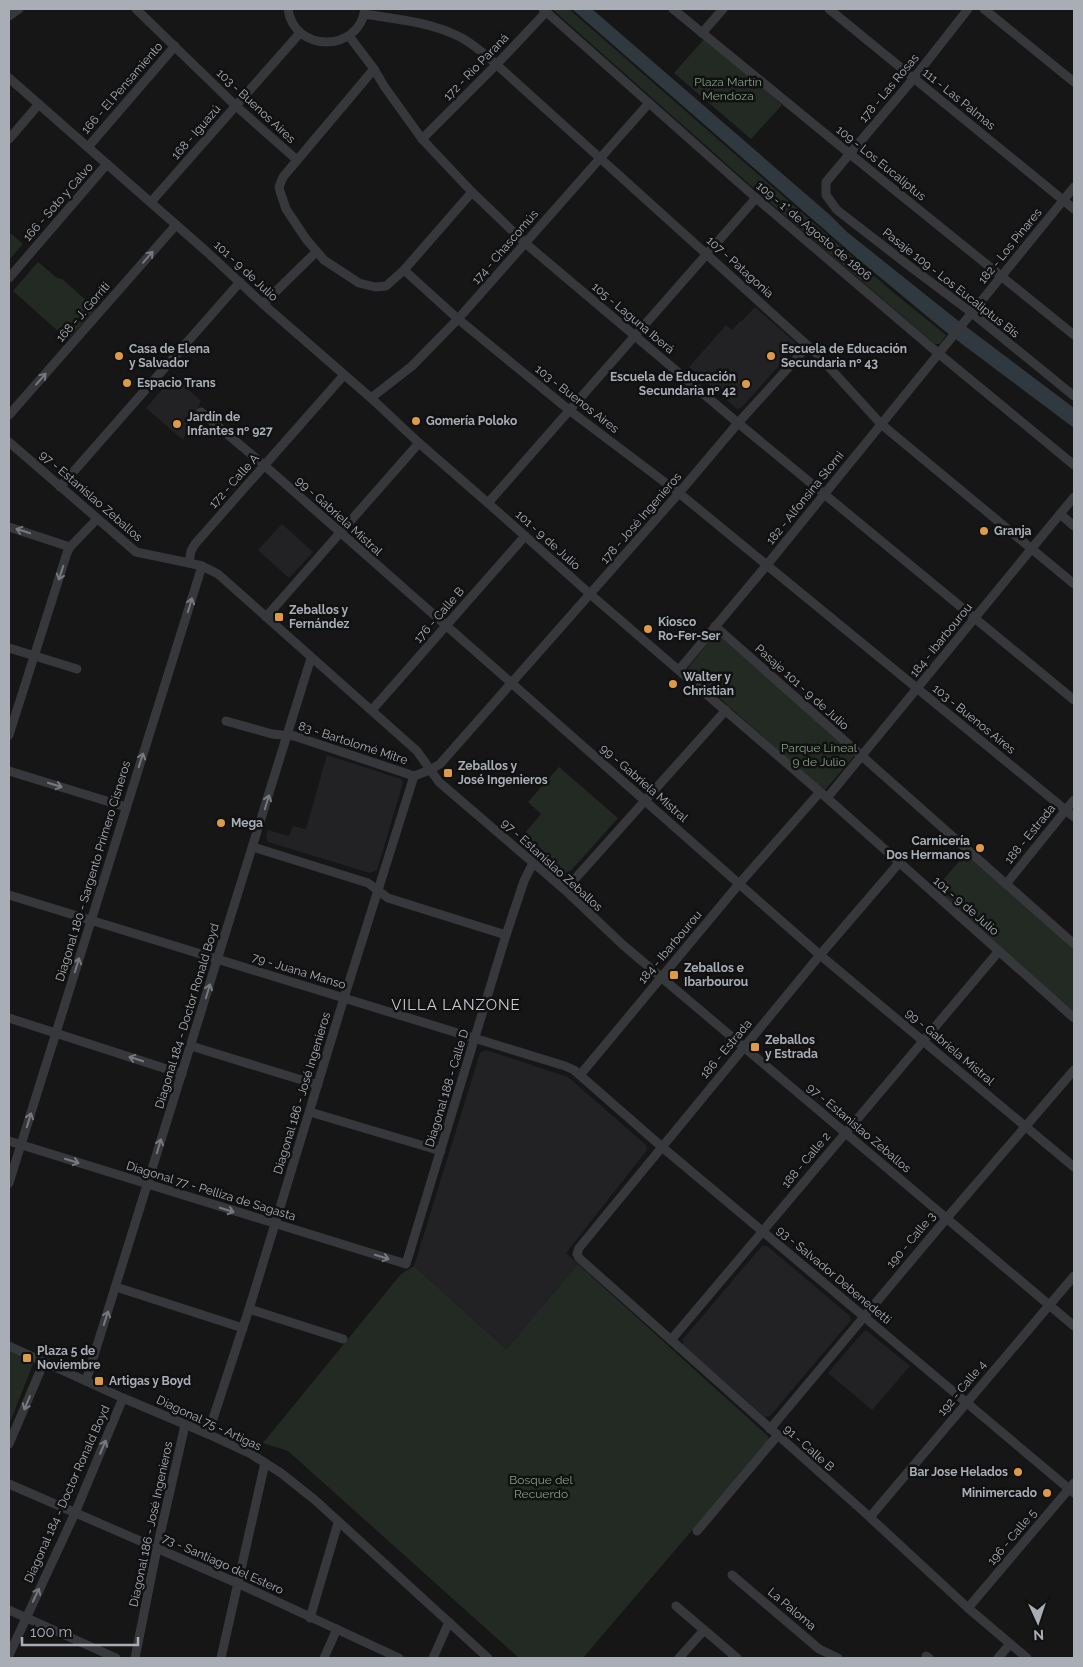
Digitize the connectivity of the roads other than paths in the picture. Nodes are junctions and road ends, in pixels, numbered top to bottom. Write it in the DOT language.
graph roads {
  1 [pos="20,9"];
  2 [pos="136,9"];
  3 [pos="288,9"];
  4 [pos="673,9"];
  5 [pos="723,9"];
  6 [pos="828,9"];
  7 [pos="968,9"];
  8 [pos="984,9"];
  9 [pos="545,10"];
  10 [pos="365,12"];
  11 [pos="9,16"];
  12 [pos="300,33"];
  13 [pos="702,33"];
  14 [pos="349,36"];
  15 [pos="175,46"];
  16 [pos="497,64"];
  17 [pos="374,69"];
  18 [pos="9,78"];
  19 [pos="914,78"];
  20 [pos="1074,82"];
  21 [pos="649,103"];
  22 [pos="39,104"];
  23 [pos="236,106"];
  24 [pos="422,138"];
  25 [pos="9,139"];
  26 [pos="88,147"];
  27 [pos="850,154"];
  28 [pos="600,158"];
  29 [pos="297,160"];
  30 [pos="107,164"];
  31 [pos="826,182"];
  32 [pos="1074,187"];
  33 [pos="472,192"];
  34 [pos="756,198"];
  35 [pos="1064,200"];
  36 [pos="151,202"];
  37 [pos="1074,209"];
  38 [pos="176,225"];
  39 [pos="525,243"];
  40 [pos="316,252"];
  41 [pos="708,254"];
  42 [pos="404,270"];
  43 [pos="1001,276"];
  44 [pos="9,278"];
  45 [pos="240,282"];
  46 [pos="263,304"];
  47 [pos="972,313"];
  48 [pos="458,319"];
  49 [pos="635,335"];
  50 [pos="1074,335"];
  51 [pos="949,342"];
  52 [pos="808,346"];
  53 [pos="938,353"];
  54 [pos="344,375"];
  55 [pos="1074,396"];
  56 [pos="371,398"];
  57 [pos="569,410"];
  58 [pos="201,412"];
  59 [pos="9,416"];
  60 [pos="738,424"];
  61 [pos="881,424"];
  62 [pos="9,442"];
  63 [pos="419,443"];
  64 [pos="1074,465"];
  65 [pos="265,466"];
  66 [pos="60,487"];
  67 [pos="679,494"];
  68 [pos="824,495"];
  69 [pos="1074,497"];
  70 [pos="488,502"];
  71 [pos="1060,514"];
  72 [pos="97,519"];
  73 [pos="1074,526"];
  74 [pos="9,527"];
  75 [pos="340,534"];
  76 [pos="525,536"];
  77 [pos="70,547"];
  78 [pos="1031,548"];
  79 [pos="189,563"];
  80 [pos="202,566"];
  81 [pos="766,566"];
  82 [pos="1074,584"];
  83 [pos="590,594"];
  84 [pos="266,616"];
  85 [pos="974,619"];
  86 [pos="445,626"];
  87 [pos="715,626"];
  88 [pos="9,648"];
  89 [pos="34,656"];
  90 [pos="311,658"];
  91 [pos="76,668"];
  92 [pos="679,670"];
  93 [pos="511,683"];
  94 [pos="917,689"];
  95 [pos="1074,700"];
  96 [pos="372,710"];
  97 [pos="726,710"];
  98 [pos="226,721"];
  99 [pos="9,734"];
  100 [pos="288,736"];
  101 [pos="861,756"];
  102 [pos="430,770"];
  103 [pos="9,771"];
  104 [pos="414,776"];
  105 [pos="823,795"];
  106 [pos="1074,800"];
  107 [pos="645,801"];
  108 [pos="126,807"];
  109 [pos="1066,810"];
  110 [pos="1074,817"];
  111 [pos="253,847"];
  112 [pos="533,863"];
  113 [pos="899,863"];
  114 [pos="739,884"];
  115 [pos="1006,884"];
  116 [pos="378,890"];
  117 [pos="565,890"];
  118 [pos="9,895"];
  119 [pos="91,920"];
  120 [pos="506,935"];
  121 [pos="1074,944"];
  122 [pos="999,951"];
  123 [pos="820,955"];
  124 [pos="218,959"];
  125 [pos="661,978"];
  126 [pos="344,998"];
  127 [pos="9,1018"];
  128 [pos="1074,1018"];
  129 [pos="56,1033"];
  130 [pos="475,1039"];
  131 [pos="923,1042"];
  132 [pos="191,1046"];
  133 [pos="744,1047"];
  134 [pos="1074,1070"];
  135 [pos="182,1074"];
  136 [pos="580,1075"];
  137 [pos="318,1086"];
  138 [pos="310,1112"];
  139 [pos="1026,1126"];
  140 [pos="845,1133"];
  141 [pos="9,1141"];
  142 [pos="21,1145"];
  143 [pos="662,1147"];
  144 [pos="441,1151"];
  145 [pos="1074,1167"];
  146 [pos="9,1183"];
  147 [pos="147,1185"];
  148 [pos="946,1219"];
  149 [pos="276,1225"];
  150 [pos="763,1231"];
  151 [pos="576,1254"];
  152 [pos="406,1264"];
  153 [pos="1074,1276"];
  154 [pos="116,1287"];
  155 [pos="1049,1306"];
  156 [pos="249,1309"];
  157 [pos="864,1316"];
  158 [pos="1074,1326"];
  159 [pos="243,1328"];
  160 [pos="343,1339"];
  161 [pos="671,1340"];
  162 [pos="9,1346"];
  163 [pos="44,1362"];
  164 [pos="86,1381"];
  165 [pos="123,1398"];
  166 [pos="966,1403"];
  167 [pos="185,1425"];
  168 [pos="770,1429"];
  169 [pos="208,1434"];
  170 [pos="777,1436"];
  171 [pos="9,1444"];
  172 [pos="265,1463"];
  173 [pos="9,1484"];
  174 [pos="1073,1488"];
  175 [pos="75,1512"];
  176 [pos="870,1517"];
  177 [pos="338,1523"];
  178 [pos="697,1531"];
  179 [pos="157,1548"];
  180 [pos="732,1575"];
  181 [pos="237,1583"];
  182 [pos="676,1606"];
  183 [pos="968,1608"];
  184 [pos="9,1610"];
  185 [pos="26,1618"];
  186 [pos="310,1618"];
  187 [pos="449,1622"];
  188 [pos="337,1629"];
  189 [pos="704,1630"];
  190 [pos="1010,1644"];
  191 [pos="9,1655"];
  192 [pos="116,1658"];
  193 [pos="135,1658"];
  194 [pos="221,1658"];
  195 [pos="324,1658"];
  196 [pos="400,1658"];
  197 [pos="433,1658"];
  198 [pos="488,1658"];
  199 [pos="679,1658"];
  200 [pos="737,1658"];
  201 [pos="838,1658"];
  202 [pos="998,1658"];
  203 [pos="1027,1658"];
  1 -- 11 [label="street"];
  2 -- 15 [label="street, 103 - Buenos Aires"];
  3 -- 12 [label="street"];
  4 -- 13 [label="street, 109 - Los Eucaliptus"];
  5 -- 13 [label="street"];
  6 -- 19 [label="street, 111 - Las Palmas"];
  7 -- 19 [label="street, 178 - Las Rosas"];
  8 -- 20 [label="street"];
  9 -- 16 [label="street, 172 - Rio Paraná"];
  9 -- 21 [label="street, 109 - 1° de Agosto de 1806"];
  10 -- 14 [label="street"];
  10 -- 16 [label="street, 107 - Patagonia"];
  12 -- 14 [label="street"];
  12 -- 23 [label="street, 168 - Iguazú"];
  13 -- 27 [label="street, 109 - Los Eucaliptus"];
  14 -- 17 [label="street, 105 - Laguna Iberá"];
  15 -- 23 [label="street, 103 - Buenos Aires"];
  15 -- 26 [label="street, 166 - El Pensamiento"];
  16 -- 24 [label="street, 172 - Rio Paraná"];
  16 -- 28 [label="street, 107 - Patagonia"];
  17 -- 24 [label="street, 105 - Laguna Iberá"];
  17 -- 29 [label="street"];
  18 -- 22 [label="street, 101 - 9 de Julio"];
  19 -- 27 [label="street, 178 - Las Rosas"];
  19 -- 35 [label="street, 111 - Las Palmas"];
  21 -- 28 [label="street, 174 - Chascomús"];
  21 -- 34 [label="street, 109 - 1° de Agosto de 1806"];
  22 -- 25 [label="street"];
  22 -- 26 [label="street, 101 - 9 de Julio"];
  23 -- 29 [label="street, 103 - Buenos Aires"];
  23 -- 36 [label="street, 168 - Iguazú"];
  24 -- 33 [label="street, 105 - Laguna Iberá"];
  26 -- 30 [label="street, 101 - 9 de Julio"];
  27 -- 31 [label="street, 178 - Las Rosas"];
  27 -- 43 [label="street, 109 - Los Eucaliptus"];
  28 -- 39 [label="street, 174 - Chascomús"];
  28 -- 41 [label="street, 107 - Patagonia"];
  29 -- 40 [label="street, 103 - Buenos Aires"];
  30 -- 36 [label="street, 101 - 9 de Julio"];
  30 -- 44 [label="street, 166 - Soto y Calvo"];
  31 -- 47 [label="street, Pasaje 109 - Los Eucaliptus Bis"];
  32 -- 35 [label="street, 182 - Los Pinares"];
  33 -- 39 [label="street, 105 - Laguna Iberá"];
  33 -- 42 [label="street"];
  34 -- 41 [label="street"];
  34 -- 53 [label="street, 109 - 1° de Agosto de 1806"];
  35 -- 37 [label="street, 111 - Las Palmas"];
  35 -- 43 [label="street, 182 - Los Pinares"];
  36 -- 38 [label="street, 101 - 9 de Julio"];
  38 -- 45 [label="street, 101 - 9 de Julio"];
  59 -- 38 [label="street, 168 - J. Gorriti, one-way"];
  39 -- 48 [label="street, 174 - Chascomús"];
  39 -- 49 [label="street, 105 - Laguna Iberá"];
  40 -- 42 [label="street, 103 - Buenos Aires"];
  40 -- 46 [label="street"];
  41 -- 49 [label="street"];
  41 -- 52 [label="street, 107 - Patagonia"];
  42 -- 48 [label="street, 103 - Buenos Aires"];
  43 -- 47 [label="street, 182 - Los Pinares"];
  43 -- 50 [label="street, 109 - Los Eucaliptus"];
  45 -- 46 [label="street, 101 - 9 de Julio"];
  45 -- 66 [label="street"];
  46 -- 54 [label="street, 101 - 9 de Julio"];
  47 -- 51 [label="street, 182 - Los Pinares"];
  47 -- 55 [label="street, Pasaje 109 - Los Eucaliptus Bis"];
  48 -- 56 [label="street, 174 - Chascomús"];
  48 -- 57 [label="street, 103 - Buenos Aires"];
  49 -- 57 [label="street"];
  49 -- 60 [label="street, 105 - Laguna Iberá"];
  51 -- 53 [label="street, 182 - Alfonsina Storni"];
  52 -- 60 [label="street, 178 - José Ingenieros"];
  52 -- 61 [label="street, 107 - Patagonia"];
  53 -- 61 [label="street, 182 - Alfonsina Storni"];
  53 -- 64 [label="street, 109 - 1° de Agosto de 1806"];
  54 -- 56 [label="street, 101 - 9 de Julio"];
  54 -- 65 [label="street, 172 - Calle A"];
  56 -- 63 [label="street, 101 - 9 de Julio"];
  57 -- 67 [label="street, 103 - Buenos Aires"];
  57 -- 70 [label="street"];
  58 -- 65 [label="street, 99 - Gabriela Mistral"];
  60 -- 67 [label="street, 178 - José Ingenieros"];
  60 -- 68 [label="street, 105 - Laguna Iberá"];
  61 -- 68 [label="street, 182 - Alfonsina Storni"];
  61 -- 78 [label="street, 107 - Patagonia"];
  62 -- 66 [label="street, 97 - Estanislao Zeballos"];
  63 -- 70 [label="street, 101 - 9 de Julio"];
  63 -- 75 [label="street"];
  65 -- 75 [label="street, 99 - Gabriela Mistral"];
  65 -- 79 [label="street, 172 - Calle A"];
  66 -- 72 [label="street, 97 - Estanislao Zeballos"];
  67 -- 81 [label="street, 103 - Buenos Aires"];
  67 -- 83 [label="street, 178 - José Ingenieros"];
  68 -- 81 [label="street, 182 - Alfonsina Storni"];
  68 -- 85 [label="street, 105 - Laguna Iberá"];
  69 -- 71 [label="street, 184 - Ibarbourou"];
  70 -- 76 [label="street, 101 - 9 de Julio"];
  71 -- 73 [label="street"];
  71 -- 78 [label="street, 184 - Ibarbourou"];
  72 -- 77 [label="street"];
  72 -- 79 [label="street, 97 - Estanislao Zeballos"];
  77 -- 74 [label="street, one-way"];
  75 -- 84 [label="street"];
  75 -- 86 [label="street, 99 - Gabriela Mistral"];
  76 -- 83 [label="street, 101 - 9 de Julio"];
  76 -- 86 [label="street, 176 - Calle B"];
  77 -- 89 [label="street, one-way"];
  78 -- 82 [label="street, 107 - Patagonia"];
  78 -- 85 [label="street, 184 - Ibarbourou"];
  79 -- 80 [label="street, 97 - Estanislao Zeballos"];
  80 -- 84 [label="street, 97 - Estanislao Zeballos"];
  108 -- 80 [label="street, Diagonal 180 - Sargento Primero Cisneros, one-way"];
  81 -- 87 [label="street, 182 - Alfonsina Storni"];
  81 -- 94 [label="street, 103 - Buenos Aires"];
  83 -- 92 [label="street, 101 - 9 de Julio"];
  83 -- 93 [label="street, 178 - José Ingenieros"];
  84 -- 90 [label="street, 97 - Estanislao Zeballos"];
  85 -- 94 [label="street, 184 - Ibarbourou"];
  85 -- 95 [label="street, 105 - Laguna Iberá"];
  86 -- 93 [label="street, 99 - Gabriela Mistral"];
  86 -- 96 [label="street, 176 - Calle B"];
  87 -- 92 [label="street, 182 - Alfonsina Storni"];
  87 -- 101 [label="street, Pasaje 101 - 9 de Julio"];
  88 -- 89 [label="street"];
  89 -- 91 [label="street"];
  89 -- 99 [label="street"];
  90 -- 96 [label="street, 97 - Estanislao Zeballos"];
  90 -- 100 [label="street, Diagonal 184 - Doctor Ronald Boyd"];
  92 -- 97 [label="street, 101 - 9 de Julio"];
  93 -- 102 [label="street, 178 - José Ingenieros"];
  93 -- 107 [label="street, 99 - Gabriela Mistral"];
  94 -- 101 [label="street, 184 - Ibarbourou"];
  94 -- 109 [label="street, 103 - Buenos Aires"];
  96 -- 102 [label="street, 97 - Estanislao Zeballos"];
  97 -- 105 [label="street, 101 - 9 de Julio"];
  97 -- 107 [label="street"];
  98 -- 100 [label="street, 83 - Bartolomé Mitre"];
  100 -- 104 [label="street, 83 - Bartolomé Mitre"];
  111 -- 100 [label="street, Diagonal 184 - Doctor Ronald Boyd, one-way"];
  101 -- 105 [label="street, 184 - Ibarbourou"];
  101 -- 115 [label="street, Pasaje 101 - 9 de Julio"];
  102 -- 104 [label="street"];
  102 -- 112 [label="street, 97 - Estanislao Zeballos"];
  103 -- 108 [label="street, one-way"];
  104 -- 116 [label="street, Diagonal 186 - José Ingenieros"];
  105 -- 113 [label="street, 101 - 9 de Julio"];
  105 -- 114 [label="street, 184 - Ibarbourou"];
  106 -- 109 [label="street, 188 - Estrada"];
  107 -- 114 [label="street, 99 - Gabriela Mistral"];
  107 -- 117 [label="street"];
  108 -- 119 [label="street, Diagonal 180 - Sargento Primero Cisneros"];
  109 -- 110 [label="street, 103 - Buenos Aires"];
  109 -- 115 [label="street, 188 - Estrada"];
  111 -- 116 [label="street"];
  111 -- 124 [label="street, Diagonal 184 - Doctor Ronald Boyd"];
  112 -- 117 [label="street, 97 - Estanislao Zeballos"];
  112 -- 120 [label="street, Diagonal 188 - Calle D"];
  113 -- 122 [label="street, 101 - 9 de Julio"];
  113 -- 123 [label="street, 186 - Estrada"];
  114 -- 123 [label="street, 99 - Gabriela Mistral"];
  114 -- 125 [label="street, 184 - Ibarbourou"];
  115 -- 121 [label="street, Pasaje 101 - 9 de Julio"];
  116 -- 120 [label="street"];
  116 -- 126 [label="street, Diagonal 186 - José Ingenieros"];
  117 -- 125 [label="street, 97 - Estanislao Zeballos"];
  118 -- 119 [label="street, 79 - Juana Manso"];
  119 -- 124 [label="street, 79 - Juana Manso"];
  129 -- 119 [label="street, Diagonal 180 - Sargento Primero Cisneros, one-way"];
  120 -- 130 [label="street, Diagonal 188 - Calle D"];
  122 -- 128 [label="street, 101 - 9 de Julio"];
  122 -- 131 [label="street, 188 - Calle 2"];
  123 -- 131 [label="street, 99 - Gabriela Mistral"];
  123 -- 133 [label="street, 186 - Estrada"];
  124 -- 126 [label="street, 79 - Juana Manso"];
  132 -- 124 [label="street, Diagonal 184 - Doctor Ronald Boyd, one-way"];
  125 -- 133 [label="street, 97 - Estanislao Zeballos"];
  125 -- 136 [label="street, 184 - Ibarbourou"];
  126 -- 130 [label="street, 79 - Juana Manso"];
  126 -- 137 [label="street, Diagonal 186 - José Ingenieros"];
  127 -- 129 [label="street"];
  135 -- 129 [label="street, one-way"];
  142 -- 129 [label="street, Diagonal 180 - Sargento Primero Cisneros, one-way"];
  130 -- 136 [label="street, 79 - Juana Manso"];
  130 -- 144 [label="street, Diagonal 188 - Calle D"];
  131 -- 139 [label="street, 99 - Gabriela Mistral"];
  131 -- 140 [label="street, 188 - Calle 2"];
  132 -- 135 [label="street, Diagonal 184 - Doctor Ronald Boyd"];
  132 -- 137 [label="street"];
  133 -- 140 [label="street, 97 - Estanislao Zeballos"];
  133 -- 143 [label="street, 186 - Estrada"];
  134 -- 139 [label="street, 190 - Calle 3"];
  147 -- 135 [label="street, Diagonal 184 - Doctor Ronald Boyd, one-way"];
  136 -- 143 [label="street, 93 - Salvador Debenedetti"];
  137 -- 138 [label="street, Diagonal 186 - José Ingenieros"];
  138 -- 144 [label="street"];
  138 -- 149 [label="street, Diagonal 186 - José Ingenieros"];
  139 -- 145 [label="street, 99 - Gabriela Mistral"];
  139 -- 148 [label="street, 190 - Calle 3"];
  140 -- 148 [label="street, 97 - Estanislao Zeballos"];
  140 -- 150 [label="street, 188 - Calle 2"];
  141 -- 142 [label="street, Diagonal 77 - Pelliza de Sagasta"];
  142 -- 146 [label="street, Diagonal 180 - Sargento Primero Cisneros"];
  142 -- 147 [label="street, Diagonal 77 - Pelliza de Sagasta, one-way"];
  143 -- 150 [label="street, 93 - Salvador Debenedetti"];
  143 -- 151 [label="street, 186 - Estrada"];
  144 -- 152 [label="street, Diagonal 188 - Calle D"];
  147 -- 149 [label="street, Diagonal 77 - Pelliza de Sagasta, one-way"];
  147 -- 154 [label="street, Diagonal 184 - Doctor Ronald Boyd"];
  148 -- 155 [label="street, 97 - Estanislao Zeballos"];
  148 -- 157 [label="street, 190 - Calle 3"];
  149 -- 152 [label="street, Diagonal 77 - Pelliza de Sagasta, one-way"];
  149 -- 156 [label="street, Diagonal 186 - José Ingenieros"];
  150 -- 157 [label="street, 93 - Salvador Debenedetti"];
  150 -- 161 [label="street, 188 - Calle 2"];
  151 -- 161 [label="street, 91 - Calle B"];
  153 -- 155 [label="street, 192 - Calle 4"];
  154 -- 159 [label="street"];
  164 -- 154 [label="street, Diagonal 184 - Doctor Ronald Boyd, one-way"];
  155 -- 158 [label="street, 97 - Estanislao Zeballos"];
  155 -- 166 [label="street, 192 - Calle 4"];
  156 -- 159 [label="street, Diagonal 186 - José Ingenieros"];
  156 -- 160 [label="street"];
  157 -- 166 [label="street, 93 - Salvador Debenedetti"];
  157 -- 168 [label="street, 190 - Calle 3"];
  159 -- 169 [label="street, Diagonal 186 - José Ingenieros"];
  161 -- 168 [label="street, 91 - Calle B"];
  162 -- 163 [label="street, Diagonal 75 - Artigas"];
  163 -- 164 [label="street, Diagonal 75 - Artigas"];
  163 -- 171 [label="street, one-way"];
  164 -- 165 [label="street, Diagonal 75 - Artigas"];
  165 -- 167 [label="street, Diagonal 75 - Artigas"];
  175 -- 165 [label="street, Diagonal 184 - Doctor Ronald Boyd, one-way"];
  166 -- 174 [label="street, 93 - Salvador Debenedetti"];
  166 -- 176 [label="street, 192 - Calle 4"];
  167 -- 169 [label="street, Diagonal 75 - Artigas"];
  167 -- 179 [label="street, Diagonal 186 - José Ingenieros"];
  168 -- 170 [label="street, 91 - Calle B"];
  169 -- 172 [label="street, Diagonal 75 - Artigas"];
  170 -- 176 [label="street, 91 - Calle B"];
  170 -- 178 [label="street"];
  172 -- 177 [label="street, Diagonal 75 - Artigas"];
  172 -- 181 [label="street"];
  173 -- 175 [label="street, 73 - Santiago del Estero"];
  174 -- 183 [label="street, 196 - Calle 5"];
  175 -- 179 [label="street, 73 - Santiago del Estero"];
  185 -- 175 [label="street, Diagonal 184 - Doctor Ronald Boyd, one-way"];
  176 -- 183 [label="street, 91 - Calle B"];
  177 -- 186 [label="street"];
  177 -- 187 [label="street, Diagonal 75 - Artigas"];
  179 -- 181 [label="street, 73 - Santiago del Estero"];
  179 -- 193 [label="street, Diagonal 186 - José Ingenieros"];
  180 -- 201 [label="street, La Paloma"];
  181 -- 186 [label="street, 73 - Santiago del Estero"];
  181 -- 194 [label="street"];
  182 -- 189 [label="street"];
  183 -- 190 [label="street, 91 - Calle B"];
  184 -- 185 [label="street"];
  185 -- 191 [label="street, Diagonal 184 - Doctor Ronald Boyd"];
  185 -- 192 [label="street"];
  186 -- 188 [label="street, 73 - Santiago del Estero"];
  187 -- 197 [label="street"];
  187 -- 198 [label="street, Diagonal 75 - Artigas"];
  188 -- 195 [label="street"];
  188 -- 196 [label="street, 73 - Santiago del Estero"];
  189 -- 199 [label="street"];
  189 -- 200 [label="street"];
  190 -- 202 [label="street"];
  190 -- 203 [label="street, 91 - Calle B"];
}
